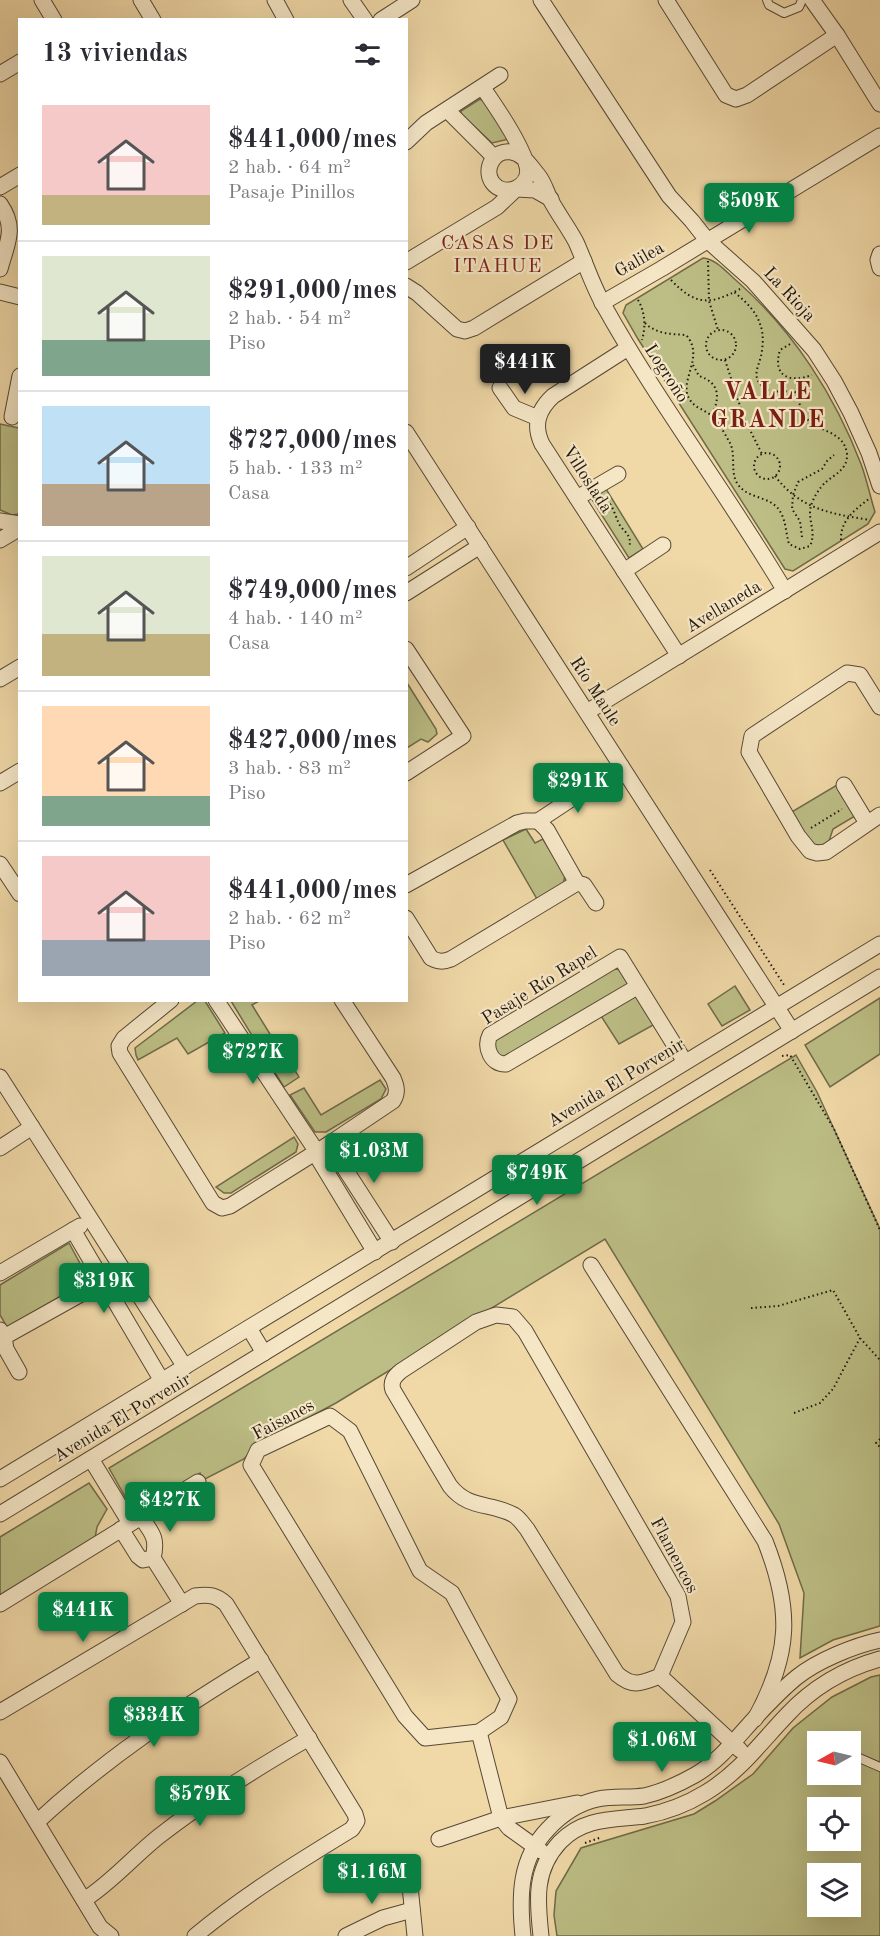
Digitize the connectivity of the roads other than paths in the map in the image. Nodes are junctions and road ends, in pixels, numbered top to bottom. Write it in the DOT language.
graph roads {
  1 [pos="42,0"];
  2 [pos="141,0"];
  3 [pos="275,0"];
  4 [pos="351,0"];
  5 [pos="412,0"];
  6 [pos="541,0"];
  7 [pos="666,0"];
  8 [pos="767,0"];
  9 [pos="802,0"];
  10 [pos="812,0"];
  11 [pos="53,18"];
  12 [pos="152,18"];
  13 [pos="285,18"];
  14 [pos="364,18"];
  15 [pos="384,18"];
  16 [pos="837,35"];
  17 [pos="18,63"];
  18 [pos="0,74"];
  19 [pos="500,75"];
  20 [pos="483,88"];
  21 [pos="880,104"];
  22 [pos="447,110"];
  23 [pos="880,136"];
  24 [pos="408,140"];
  25 [pos="494,158"];
  26 [pos="524,159"];
  27 [pos="18,176"];
  28 [pos="0,187"];
  29 [pos="516,189"];
  30 [pos="551,199"];
  31 [pos="0,204"];
  32 [pos="707,240"];
  33 [pos="880,254"];
  34 [pos="408,261"];
  35 [pos="584,261"];
  36 [pos="880,268"];
  37 [pos="0,269"];
  38 [pos="408,287"];
  39 [pos="0,292"];
  40 [pos="18,296"];
  41 [pos="602,303"];
  42 [pos="628,348"];
  43 [pos="18,384"];
  44 [pos="500,388"];
  45 [pos="10,417"];
  46 [pos="538,418"];
  47 [pos="408,435"];
  48 [pos="618,474"];
  49 [pos="876,492"];
  50 [pos="578,498"];
  51 [pos="0,521"];
  52 [pos="18,526"];
  53 [pos="18,527"];
  54 [pos="468,527"];
  55 [pos="880,532"];
  56 [pos="0,540"];
  57 [pos="663,545"];
  58 [pos="480,546"];
  59 [pos="408,567"];
  60 [pos="624,571"];
  61 [pos="785,591"];
  62 [pos="408,592"];
  63 [pos="408,653"];
  64 [pos="679,656"];
  65 [pos="18,668"];
  66 [pos="0,679"];
  67 [pos="880,707"];
  68 [pos="586,712"];
  69 [pos="621,766"];
  70 [pos="18,772"];
  71 [pos="408,773"];
  72 [pos="0,783"];
  73 [pos="844,785"];
  74 [pos="873,819"];
  75 [pos="538,821"];
  76 [pos="0,864"];
  77 [pos="577,883"];
  78 [pos="408,884"];
  79 [pos="18,891"];
  80 [pos="597,903"];
  81 [pos="408,921"];
  82 [pos="880,944"];
  83 [pos="880,977"];
  84 [pos="637,987"];
  85 [pos="169,1002"];
  86 [pos="217,1002"];
  87 [pos="343,1002"];
  88 [pos="776,1007"];
  89 [pos="792,1031"];
  90 [pos="685,1062"];
  91 [pos="0,1077"];
  92 [pos="32,1127"];
  93 [pos="0,1148"];
  94 [pos="320,1150"];
  95 [pos="92,1220"];
  96 [pos="73,1230"];
  97 [pos="392,1242"];
  98 [pos="375,1252"];
  99 [pos="591,1264"];
  100 [pos="124,1270"];
  101 [pos="0,1273"];
  102 [pos="104,1281"];
  103 [pos="249,1328"];
  104 [pos="2,1334"];
  105 [pos="264,1353"];
  106 [pos="185,1367"];
  107 [pos="19,1372"];
  108 [pos="162,1381"];
  109 [pos="91,1459"];
  110 [pos="0,1479"];
  111 [pos="198,1482"];
  112 [pos="0,1514"];
  113 [pos="131,1523"];
  114 [pos="153,1558"];
  115 [pos="0,1604"];
  116 [pos="182,1604"];
  117 [pos="880,1640"];
  118 [pos="880,1659"];
  119 [pos="261,1660"];
  120 [pos="777,1667"];
  121 [pos="660,1676"];
  122 [pos="794,1680"];
  123 [pos="0,1712"];
  124 [pos="755,1719"];
  125 [pos="479,1732"];
  126 [pos="309,1738"];
  127 [pos="733,1744"];
  128 [pos="749,1758"];
  129 [pos="861,1759"];
  130 [pos="0,1762"];
  131 [pos="880,1767"];
  132 [pos="597,1799"];
  133 [pos="501,1818"];
  134 [pos="37,1822"];
  135 [pos="439,1839"];
  136 [pos="534,1846"];
  137 [pos="549,1857"];
  138 [pos="408,1866"];
  139 [pos="84,1900"];
  140 [pos="412,1910"];
  141 [pos="111,1936"];
  142 [pos="195,1936"];
  143 [pos="346,1936"];
  144 [pos="415,1936"];
  145 [pos="523,1936"];
  146 [pos="541,1936"];
  1 -- 11 [label="street"];
  2 -- 12 [label="street"];
  3 -- 13 [label="street"];
  4 -- 14 [label="street"];
  5 -- 15 [label="street"];
  6 -- 32 [label="street, La Rioja"];
  7 -- 16 [label="street"];
  8 -- 9 [label="lane"];
  10 -- 16 [label="street"];
  16 -- 21 [label="street"];
  17 -- 18 [label="street"];
  19 -- 20 [label="street"];
  20 -- 22 [label="street"];
  20 -- 26 [label="street, Logroño"];
  22 -- 24 [label="street"];
  22 -- 25 [label="street"];
  23 -- 32 [label="street, Galilea"];
  25 -- 26 [label="street"];
  25 -- 29 [label="street"];
  26 -- 29 [label="street"];
  26 -- 30 [label="street, Logroño"];
  27 -- 28 [label="street"];
  29 -- 30 [label="street"];
  29 -- 34 [label="street"];
  30 -- 35 [label="street, Logroño"];
  31 -- 37 [label="street"];
  32 -- 41 [label="street, Galilea"];
  32 -- 49 [label="street, La Rioja"];
  33 -- 36 [label="street"];
  35 -- 38 [label="street"];
  35 -- 41 [label="street, Logroño"];
  39 -- 40 [label="street"];
  41 -- 42 [label="street, Logroño"];
  42 -- 46 [label="street"];
  42 -- 61 [label="street, Logroño"];
  43 -- 45 [label="street"];
  44 -- 46 [label="street"];
  46 -- 50 [label="street, Villoslada"];
  47 -- 54 [label="street, Río Maule"];
  48 -- 50 [label="street"];
  50 -- 60 [label="street, Villoslada"];
  51 -- 52 [label="street"];
  53 -- 56 [label="street"];
  54 -- 58 [label="street, Río Maule"];
  54 -- 59 [label="street"];
  55 -- 61 [label="street, Avellaneda"];
  57 -- 60 [label="street"];
  58 -- 62 [label="street"];
  58 -- 68 [label="street, Río Maule"];
  60 -- 64 [label="street, Villoslada"];
  61 -- 64 [label="street, Avellaneda"];
  63 -- 71 [label="street"];
  64 -- 68 [label="street, Avellaneda"];
  65 -- 66 [label="street"];
  67 -- 74 [label="street"];
  68 -- 69 [label="street, Río Maule"];
  69 -- 75 [label="street"];
  69 -- 88 [label="street, Río Maule"];
  70 -- 72 [label="street"];
  73 -- 74 [label="street"];
  75 -- 77 [label="street"];
  75 -- 78 [label="street"];
  76 -- 79 [label="street"];
  77 -- 80 [label="street"];
  77 -- 81 [label="street"];
  82 -- 88 [label="street, Avenida El Porvenir"];
  83 -- 89 [label="street, Avenida El Porvenir"];
  84 -- 84 [label="street, Pasaje Río Rapel"];
  84 -- 90 [label="street"];
  85 -- 94 [label="street"];
  86 -- 94 [label="street"];
  87 -- 94 [label="street"];
  88 -- 89 [label="street, Río Maule"];
  88 -- 90 [label="street, Avenida El Porvenir"];
  89 -- 105 [label="street, Avenida El Porvenir"];
  90 -- 97 [label="street, Avenida El Porvenir"];
  91 -- 92 [label="street"];
  92 -- 93 [label="street"];
  92 -- 95 [label="street"];
  94 -- 97 [label="street"];
  94 -- 98 [label="street"];
  95 -- 96 [label="street"];
  95 -- 100 [label="street"];
  96 -- 101 [label="street"];
  96 -- 102 [label="street"];
  97 -- 98 [label="street, Avenida El Porvenir"];
  98 -- 103 [label="street, Avenida El Porvenir"];
  99 -- 120 [label="street"];
  100 -- 102 [label="street"];
  100 -- 106 [label="street"];
  102 -- 104 [label="street"];
  102 -- 108 [label="street"];
  103 -- 105 [label="street"];
  103 -- 106 [label="street, Avenida El Porvenir"];
  104 -- 107 [label="street"];
  105 -- 109 [label="street, Avenida El Porvenir"];
  106 -- 108 [label="street, Avenida El Porvenir"];
  108 -- 110 [label="street, Avenida El Porvenir"];
  109 -- 112 [label="street, Avenida El Porvenir"];
  109 -- 113 [label="street"];
  111 -- 113 [label="street"];
  113 -- 114 [label="street"];
  113 -- 114 [label="street"];
  113 -- 115 [label="street"];
  114 -- 116 [label="street"];
  116 -- 119 [label="street"];
  116 -- 123 [label="street"];
  117 -- 122 [label="street"];
  118 -- 128 [label="street"];
  119 -- 126 [label="street"];
  119 -- 134 [label="street"];
  120 -- 122 [label="street"];
  120 -- 124 [label="street"];
  121 -- 121 [label="street, Flamencos"];
  121 -- 127 [label="street"];
  122 -- 124 [label="street"];
  124 -- 127 [label="street"];
  125 -- 125 [label="street, Faisanes"];
  125 -- 133 [label="street"];
  126 -- 139 [label="street"];
  126 -- 142 [label="street"];
  127 -- 128 [label="street"];
  127 -- 132 [label="street"];
  128 -- 137 [label="street"];
  129 -- 131 [label="lane"];
  130 -- 134 [label="street"];
  132 -- 133 [label="street"];
  132 -- 136 [label="street"];
  133 -- 135 [label="street"];
  133 -- 136 [label="street"];
  134 -- 139 [label="street"];
  136 -- 137 [label="street"];
  136 -- 145 [label="street"];
  137 -- 146 [label="street"];
  138 -- 140 [label="street"];
  139 -- 141 [label="street"];
  140 -- 143 [label="street"];
  140 -- 144 [label="street"];
}
